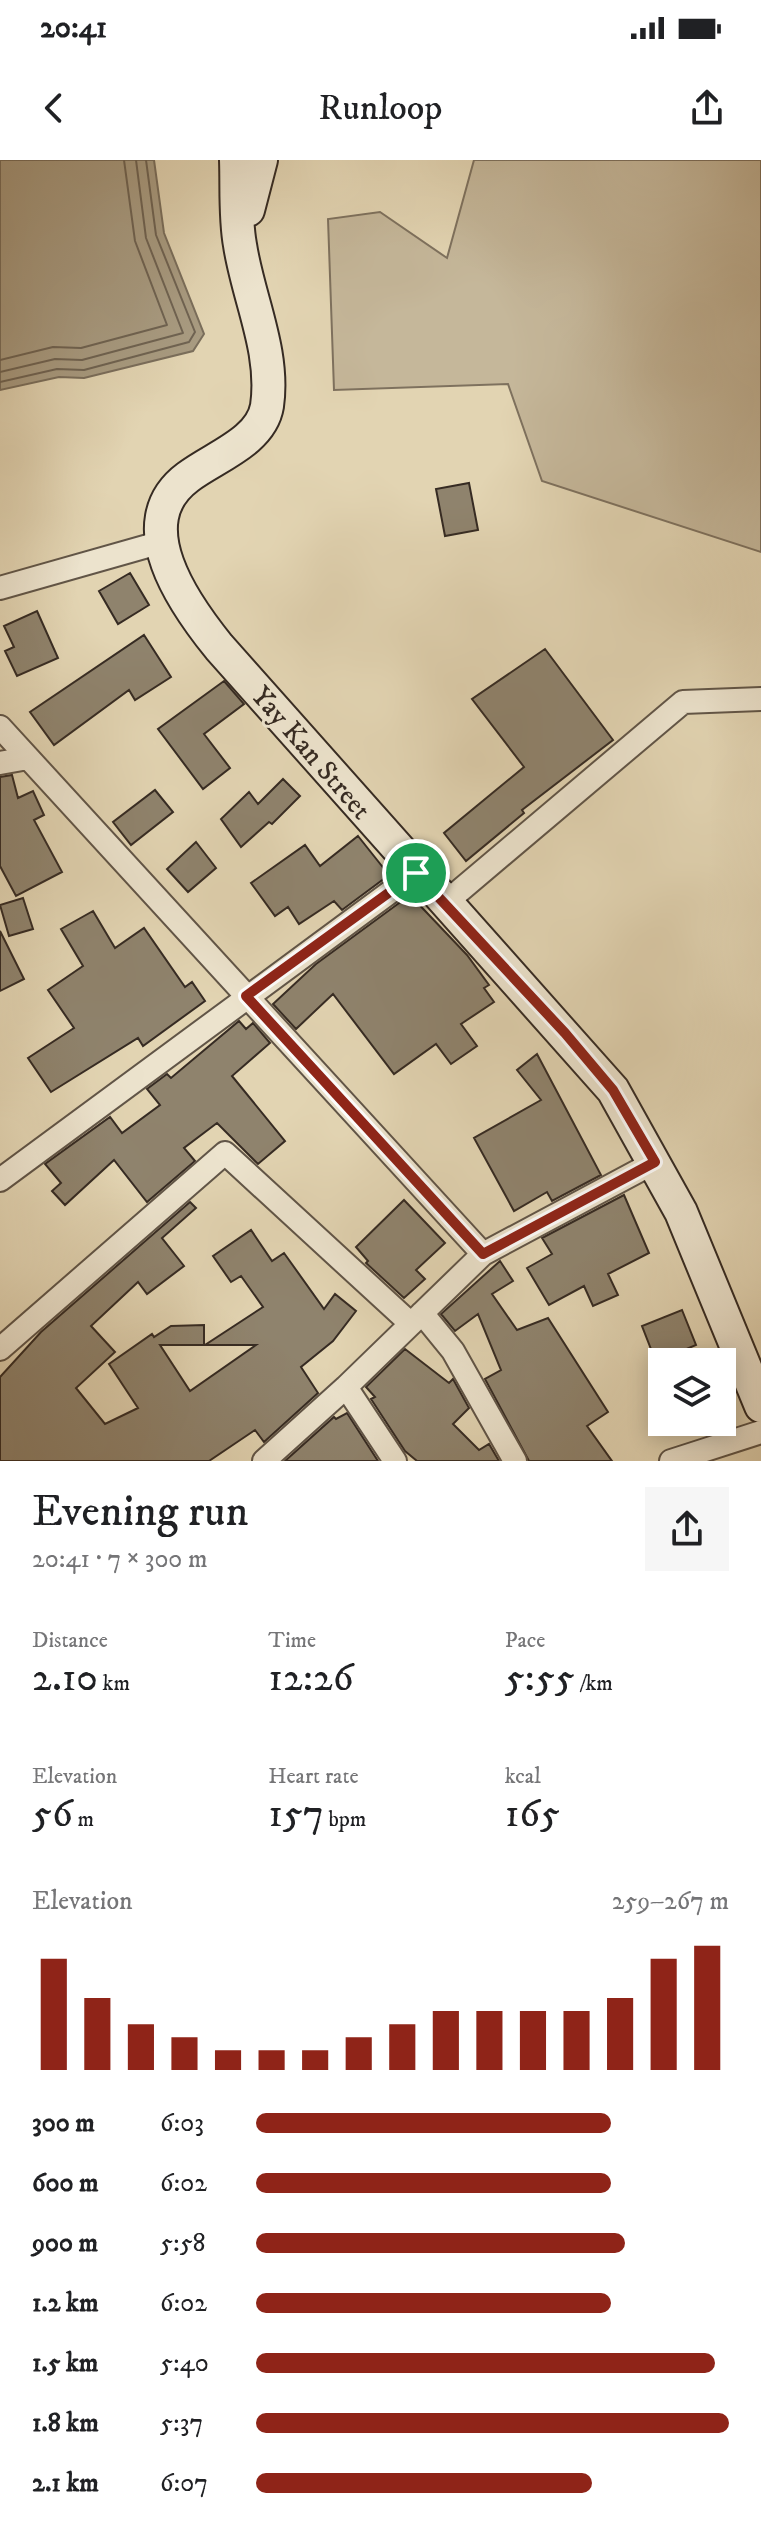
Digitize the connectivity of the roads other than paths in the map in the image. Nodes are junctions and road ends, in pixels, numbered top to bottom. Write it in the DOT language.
graph roads {
  1 [pos="236,160"];
  2 [pos="261,160"];
  3 [pos="239,244"];
  4 [pos="162,542"];
  5 [pos="0,588"];
  6 [pos="757,696"];
  7 [pos="0,727"];
  8 [pos="28,758"];
  9 [pos="0,763"];
  10 [pos="416,873"];
  11 [pos="444,904"];
  12 [pos="246,996"];
  13 [pos="655,1162"];
  14 [pos="0,1180"];
  15 [pos="483,1254"];
  16 [pos="417,1319"];
  17 [pos="0,1349"];
  18 [pos="346,1387"];
  19 [pos="761,1406"];
  20 [pos="761,1432"];
  21 [pos="264,1461"];
  22 [pos="395,1461"];
  23 [pos="515,1461"];
  24 [pos="671,1461"];
  1 -- 3 [label="main road, Yay Kan Street"];
  2 -- 3 [label="main road"];
  3 -- 4 [label="main road, Yay Kan Street"];
  4 -- 5 [label="street"];
  4 -- 10 [label="main road, Yay Kan Street"];
  6 -- 11 [label="street"];
  7 -- 8 [label="street"];
  8 -- 9 [label="street"];
  8 -- 12 [label="street"];
  10 -- 11 [label="main road, Yay Kan Street"];
  10 -- 12 [label="street"];
  11 -- 13 [label="main road, Yay Kan Street"];
  12 -- 14 [label="street"];
  12 -- 15 [label="street"];
  13 -- 15 [label="street"];
  13 -- 19 [label="main road, Yay Kan Street"];
  15 -- 16 [label="street"];
  16 -- 17 [label="street"];
  16 -- 18 [label="street"];
  16 -- 23 [label="street"];
  18 -- 21 [label="street"];
  18 -- 22 [label="street"];
  20 -- 24 [label="street"];
}
